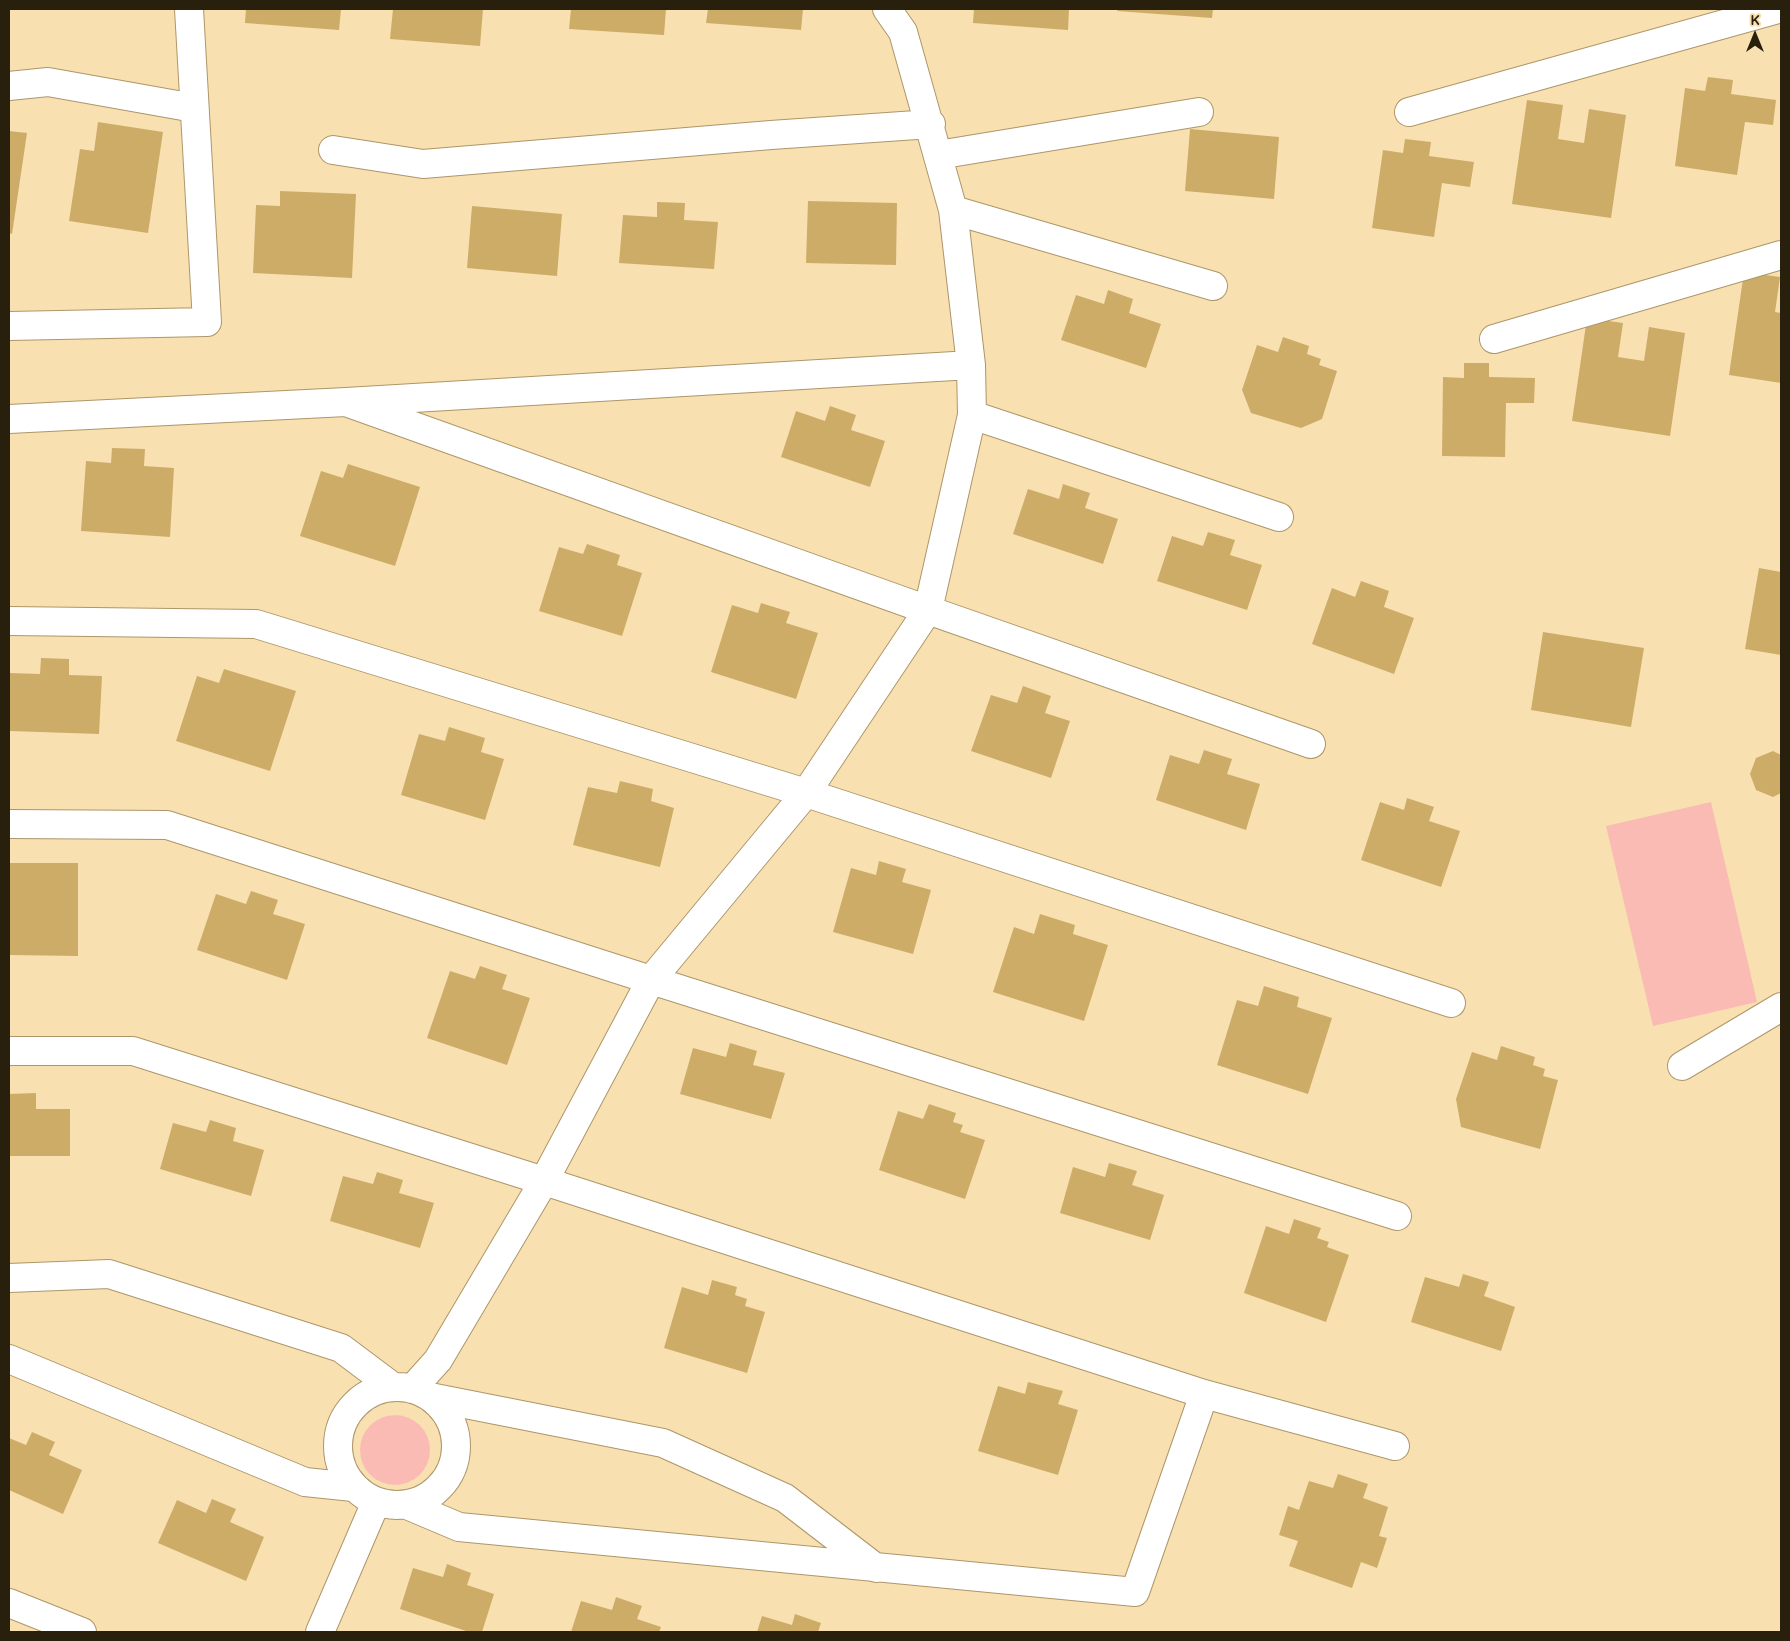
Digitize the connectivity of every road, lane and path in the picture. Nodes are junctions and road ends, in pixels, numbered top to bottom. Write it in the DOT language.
graph roads {
  1 [pos="189,9"];
  2 [pos="887,9"];
  3 [pos="1778,9"];
  4 [pos="9,86"];
  5 [pos="194,108"];
  6 [pos="1199,112"];
  7 [pos="1409,112"];
  8 [pos="930,124"];
  9 [pos="333,150"];
  10 [pos="938,155"];
  11 [pos="953,210"];
  12 [pos="1781,255"];
  13 [pos="1213,286"];
  14 [pos="9,326"];
  15 [pos="1494,339"];
  16 [pos="971,365"];
  17 [pos="346,402"];
  18 [pos="972,415"];
  19 [pos="9,419"];
  20 [pos="1280,518"];
  21 [pos="928,610"];
  22 [pos="9,621"];
  23 [pos="1311,744"];
  24 [pos="806,793"];
  25 [pos="9,824"];
  26 [pos="651,980"];
  27 [pos="1452,1003"];
  28 [pos="1781,1007"];
  29 [pos="9,1051"];
  30 [pos="1682,1066"];
  31 [pos="544,1181"];
  32 [pos="1397,1216"];
  33 [pos="9,1278"];
  34 [pos="9,1359"];
  35 [pos="412,1391"];
  36 [pos="1204,1394"];
  37 [pos="1395,1446"];
  38 [pos="353,1487"];
  39 [pos="376,1502"];
  40 [pos="408,1505"];
  41 [pos="876,1568"];
  42 [pos="9,1603"];
  43 [pos="82,1632"];
  44 [pos="320,1632"];
  1 -- 5 [label="street"];
  2 -- 8 [label="street"];
  3 -- 7 [label="street"];
  4 -- 5 [label="street"];
  5 -- 14 [label="street"];
  6 -- 10 [label="street"];
  8 -- 9 [label="street"];
  8 -- 10 [label="street"];
  10 -- 11 [label="street"];
  11 -- 13 [label="street"];
  11 -- 16 [label="street"];
  12 -- 15 [label="street"];
  16 -- 17 [label="street"];
  16 -- 18 [label="street"];
  17 -- 19 [label="street"];
  17 -- 21 [label="street"];
  18 -- 20 [label="street"];
  18 -- 21 [label="street"];
  21 -- 23 [label="street"];
  21 -- 24 [label="street"];
  22 -- 24 [label="street"];
  24 -- 26 [label="street"];
  24 -- 27 [label="street"];
  25 -- 26 [label="street"];
  26 -- 31 [label="street"];
  26 -- 32 [label="street"];
  28 -- 30 [label="street"];
  29 -- 31 [label="street"];
  31 -- 35 [label="street"];
  31 -- 36 [label="street"];
  33 -- 35 [label="street"];
  34 -- 38 [label="street"];
  35 -- 38 [label="street"];
  35 -- 40 [label="street"];
  35 -- 41 [label="street"];
  36 -- 37 [label="street"];
  36 -- 41 [label="street"];
  38 -- 39 [label="street"];
  39 -- 40 [label="street"];
  39 -- 44 [label="street"];
  40 -- 41 [label="street"];
  42 -- 43 [label="street"];
}
